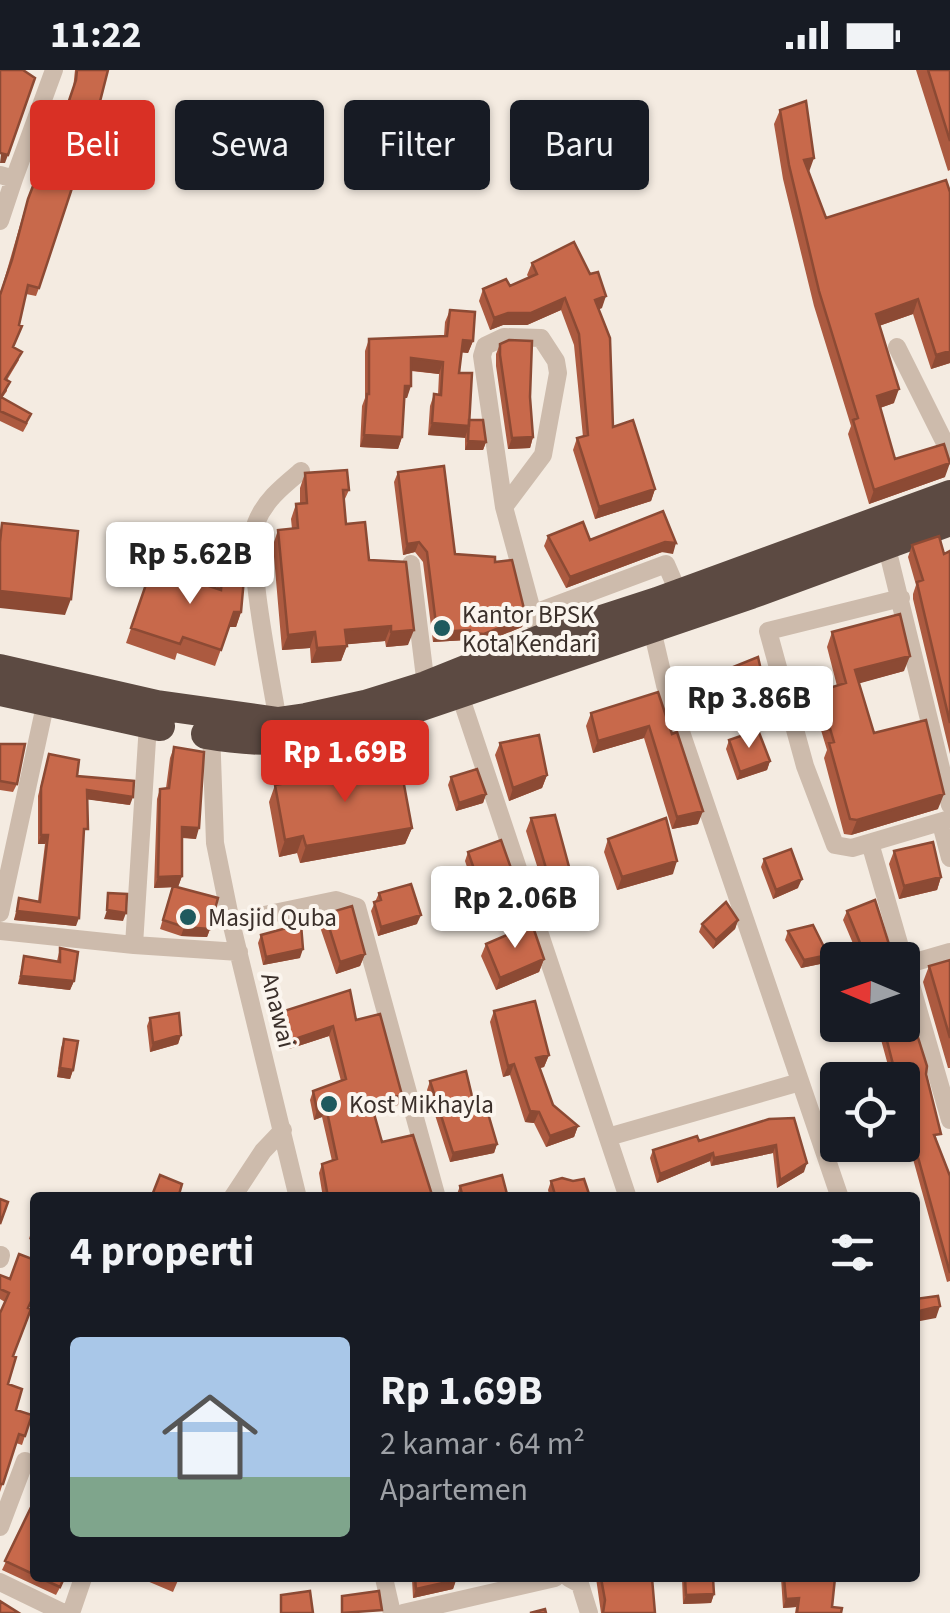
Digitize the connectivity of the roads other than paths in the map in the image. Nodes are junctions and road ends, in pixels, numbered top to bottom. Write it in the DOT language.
graph roads {
  1 [pos="54,70"];
  2 [pos="7,177"];
  3 [pos="0,221"];
  4 [pos="896,347"];
  5 [pos="950,453"];
  6 [pos="301,472"];
  7 [pos="950,495"];
  8 [pos="504,507"];
  9 [pos="950,521"];
  10 [pos="886,544"];
  11 [pos="411,564"];
  12 [pos="900,598"];
  13 [pos="536,626"];
  14 [pos="651,626"];
  15 [pos="0,669"];
  16 [pos="426,686"];
  17 [pos="0,691"];
  18 [pos="460,692"];
  19 [pos="84,701"];
  20 [pos="278,722"];
  21 [pos="148,724"];
  22 [pos="210,724"];
  23 [pos="950,806"];
  24 [pos="946,822"];
  25 [pos="870,843"];
  26 [pos="950,858"];
  27 [pos="0,914"];
  28 [pos="231,922"];
  29 [pos="0,931"];
  30 [pos="899,942"];
  31 [pos="134,945"];
  32 [pos="239,952"];
  33 [pos="950,952"];
  34 [pos="920,960"];
  35 [pos="920,1014"];
  36 [pos="800,1082"];
  37 [pos="950,1120"];
  38 [pos="283,1130"];
  39 [pos="608,1137"];
  40 [pos="236,1192"];
  41 [pos="297,1192"];
  42 [pos="435,1192"];
  43 [pos="626,1192"];
  44 [pos="838,1192"];
  45 [pos="25,1461"];
  46 [pos="0,1528"];
  47 [pos="0,1582"];
  48 [pos="82,1582"];
  49 [pos="385,1582"];
  50 [pos="520,1582"];
  51 [pos="577,1582"];
  52 [pos="73,1611"];
  53 [pos="392,1613"];
  54 [pos="403,1613"];
  55 [pos="588,1613"];
  1 -- 2 [label="street"];
  2 -- 3 [label="street"];
  4 -- 5 [label="street"];
  6 -- 20 [label="street"];
  7 -- 13 [label="highway"];
  8 -- 8 [label="street"];
  8 -- 13 [label="street"];
  9 -- 10 [label="highway"];
  10 -- 12 [label="street"];
  10 -- 14 [label="highway"];
  11 -- 16 [label="street"];
  12 -- 23 [label="street"];
  12 -- 25 [label="street"];
  13 -- 16 [label="highway"];
  14 -- 18 [label="highway"];
  14 -- 36 [label="street"];
  15 -- 19 [label="highway"];
  16 -- 20 [label="highway"];
  17 -- 19 [label="highway"];
  18 -- 22 [label="highway"];
  18 -- 39 [label="street"];
  19 -- 21 [label="highway"];
  19 -- 22 [label="highway"];
  19 -- 27 [label="street"];
  20 -- 22 [label="highway"];
  21 -- 22 [label="highway"];
  21 -- 31 [label="street"];
  22 -- 28 [label="street, Anawai"];
  24 -- 25 [label="street"];
  24 -- 26 [label="street"];
  25 -- 30 [label="street"];
  28 -- 32 [label="street, Anawai"];
  28 -- 42 [label="street"];
  29 -- 31 [label="street"];
  31 -- 32 [label="street"];
  32 -- 38 [label="street, Anawai"];
  33 -- 34 [label="street"];
  35 -- 37 [label="street"];
  36 -- 39 [label="street"];
  36 -- 44 [label="street"];
  38 -- 40 [label="street"];
  38 -- 41 [label="street, Anawai"];
  39 -- 43 [label="street"];
  45 -- 46 [label="street"];
  47 -- 52 [label="street"];
  48 -- 52 [label="street"];
  49 -- 53 [label="street"];
  50 -- 54 [label="street"];
  51 -- 55 [label="street"];
}
